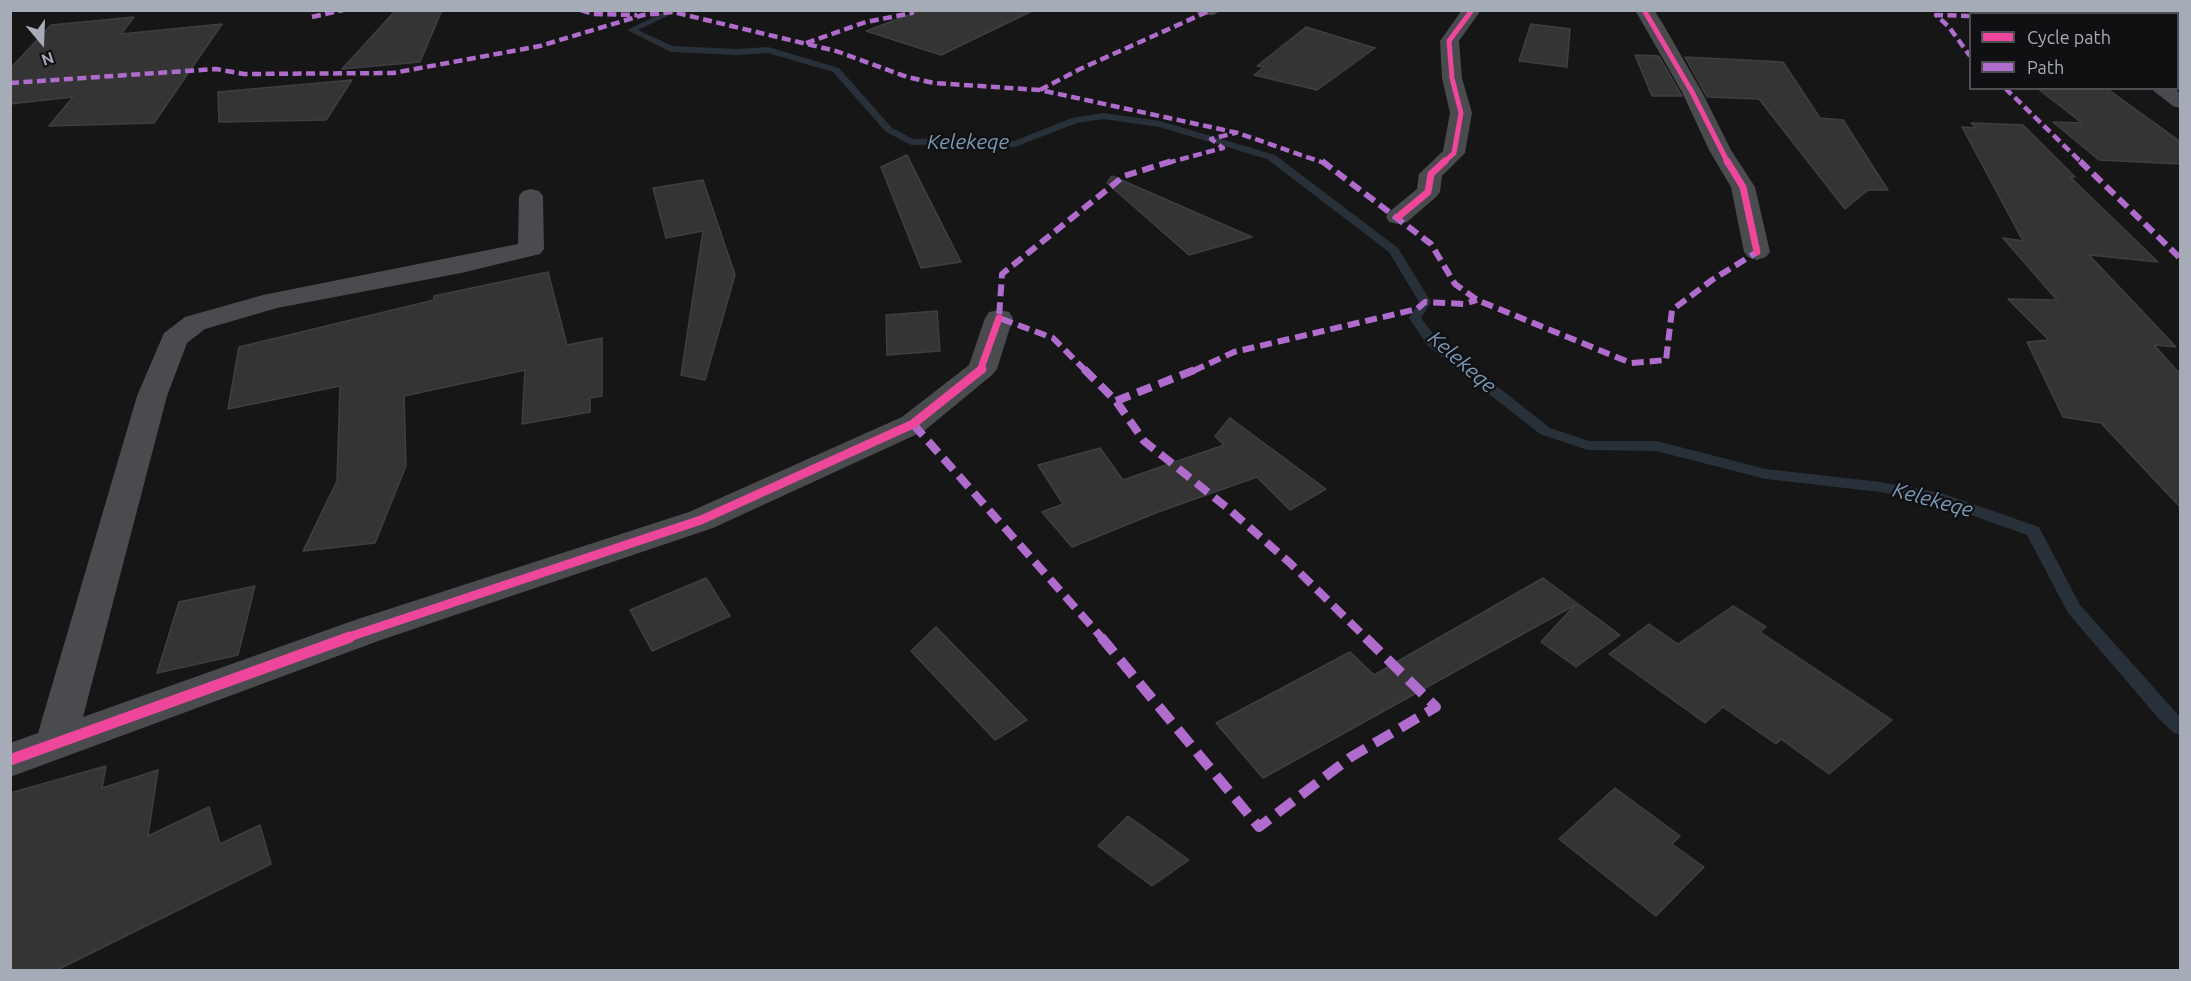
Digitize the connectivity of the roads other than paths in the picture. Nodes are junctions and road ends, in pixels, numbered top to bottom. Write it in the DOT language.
graph roads {
  1 [pos="1204,10"];
  2 [pos="1213,10"];
  3 [pos="1472,10"];
  4 [pos="1644,10"];
  5 [pos="2163,90"];
  6 [pos="2181,102"];
  7 [pos="531,196"];
  8 [pos="1398,217"];
  9 [pos="1757,252"];
  10 [pos="999,318"];
  11 [pos="55,744"];
  12 [pos="10,760"];
  1 -- 2 [label="street"];
  3 -- 8 [label="street"];
  4 -- 9 [label="street"];
  5 -- 6 [label="street"];
  7 -- 11 [label="street"];
  10 -- 11 [label="street"];
  11 -- 12 [label="street"];
}
